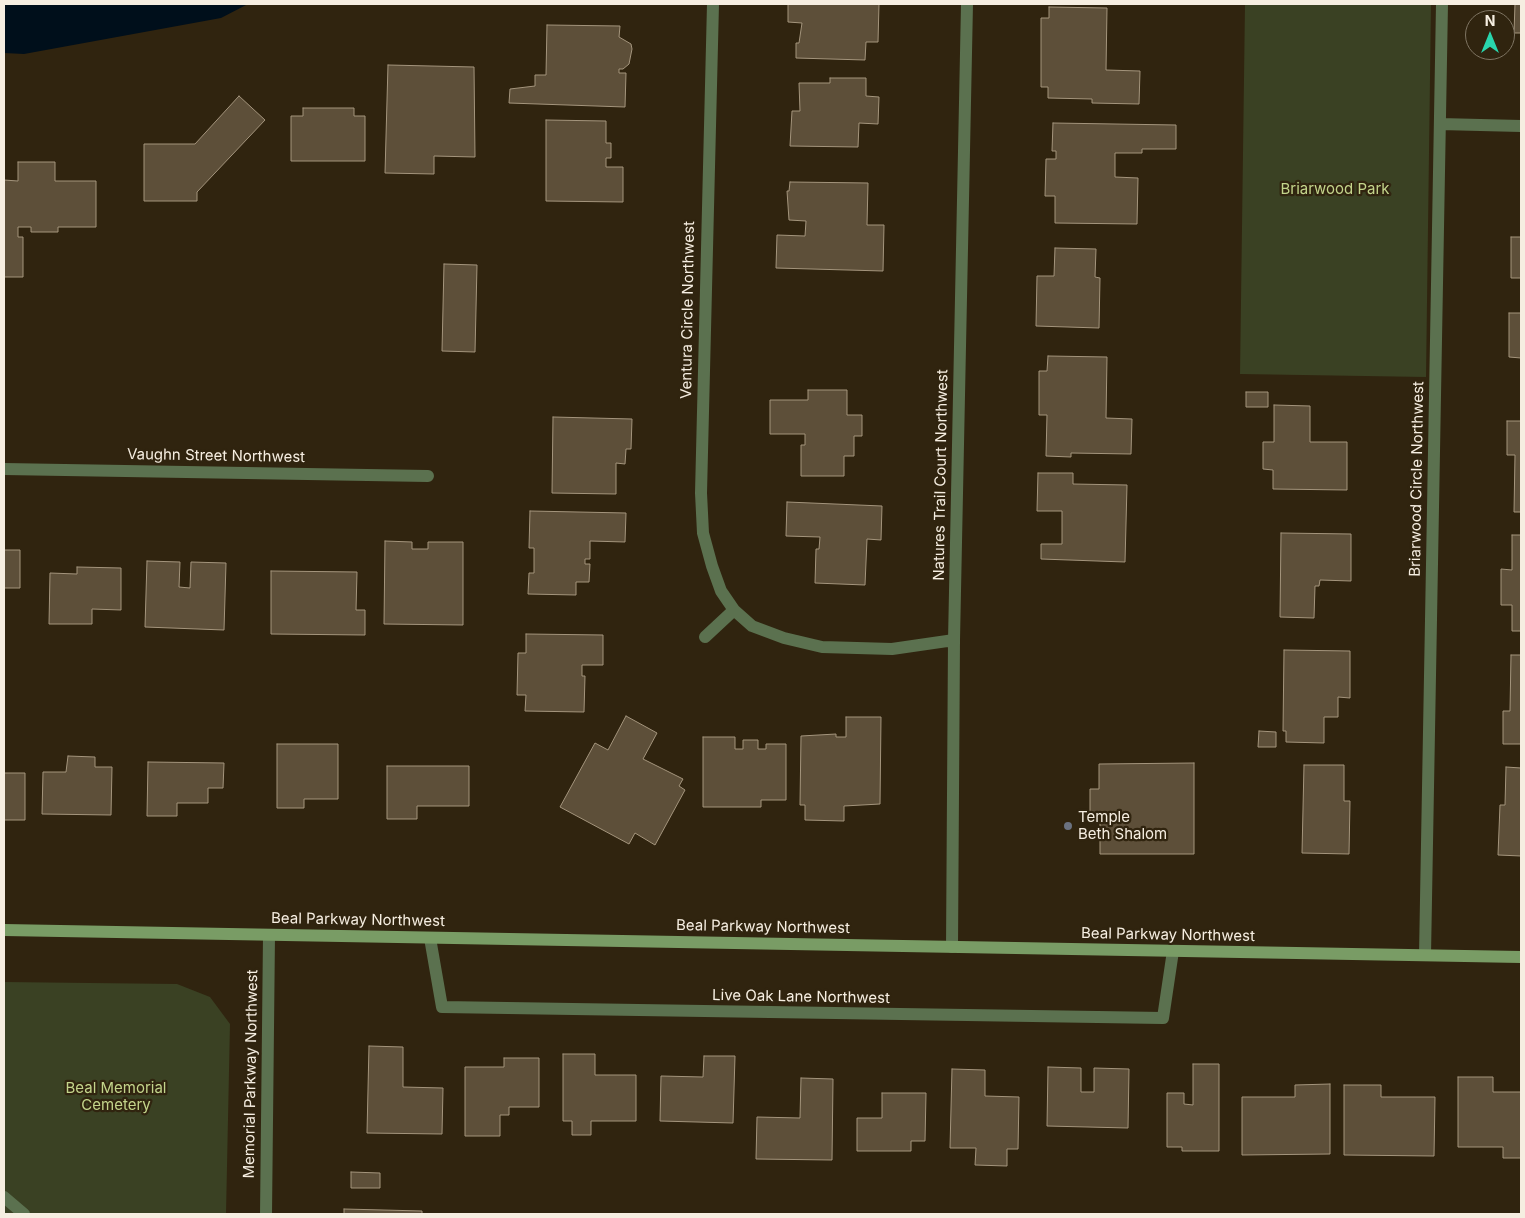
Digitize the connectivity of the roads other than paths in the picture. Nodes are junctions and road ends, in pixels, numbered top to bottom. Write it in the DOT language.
graph roads {
  1 [pos="713,4"];
  2 [pos="967,4"];
  3 [pos="1442,4"];
  4 [pos="1440,124"];
  5 [pos="1521,126"];
  6 [pos="4,469"];
  7 [pos="428,476"];
  8 [pos="734,610"];
  9 [pos="705,637"];
  10 [pos="954,640"];
  11 [pos="4,930"];
  12 [pos="268,935"];
  13 [pos="430,938"];
  14 [pos="952,947"];
  15 [pos="1173,951"];
  16 [pos="1425,955"];
  17 [pos="1521,957"];
  18 [pos="4,1197"];
  19 [pos="24,1214"];
  20 [pos="266,1214"];
  1 -- 8 [label="street, Ventura Circle Northwest"];
  2 -- 10 [label="street, Natures Trail Court Northwest"];
  3 -- 4 [label="street, Briarwood Circle Northwest"];
  4 -- 5 [label="street"];
  4 -- 16 [label="street, Briarwood Circle Northwest"];
  6 -- 7 [label="street, Vaughn Street Northwest"];
  8 -- 9 [label="street"];
  8 -- 10 [label="street, Ventura Circle Northwest"];
  10 -- 14 [label="street, Natures Trail Court Northwest"];
  11 -- 12 [label="main road, Beal Parkway Northwest"];
  12 -- 13 [label="main road, Beal Parkway Northwest"];
  12 -- 20 [label="street, Memorial Parkway Northwest"];
  13 -- 14 [label="main road, Beal Parkway Northwest"];
  13 -- 15 [label="street, Live Oak Lane Northwest"];
  14 -- 15 [label="main road, Beal Parkway Northwest"];
  15 -- 16 [label="main road, Beal Parkway Northwest"];
  16 -- 17 [label="main road, Beal Parkway Northwest"];
  18 -- 19 [label="street"];
}
